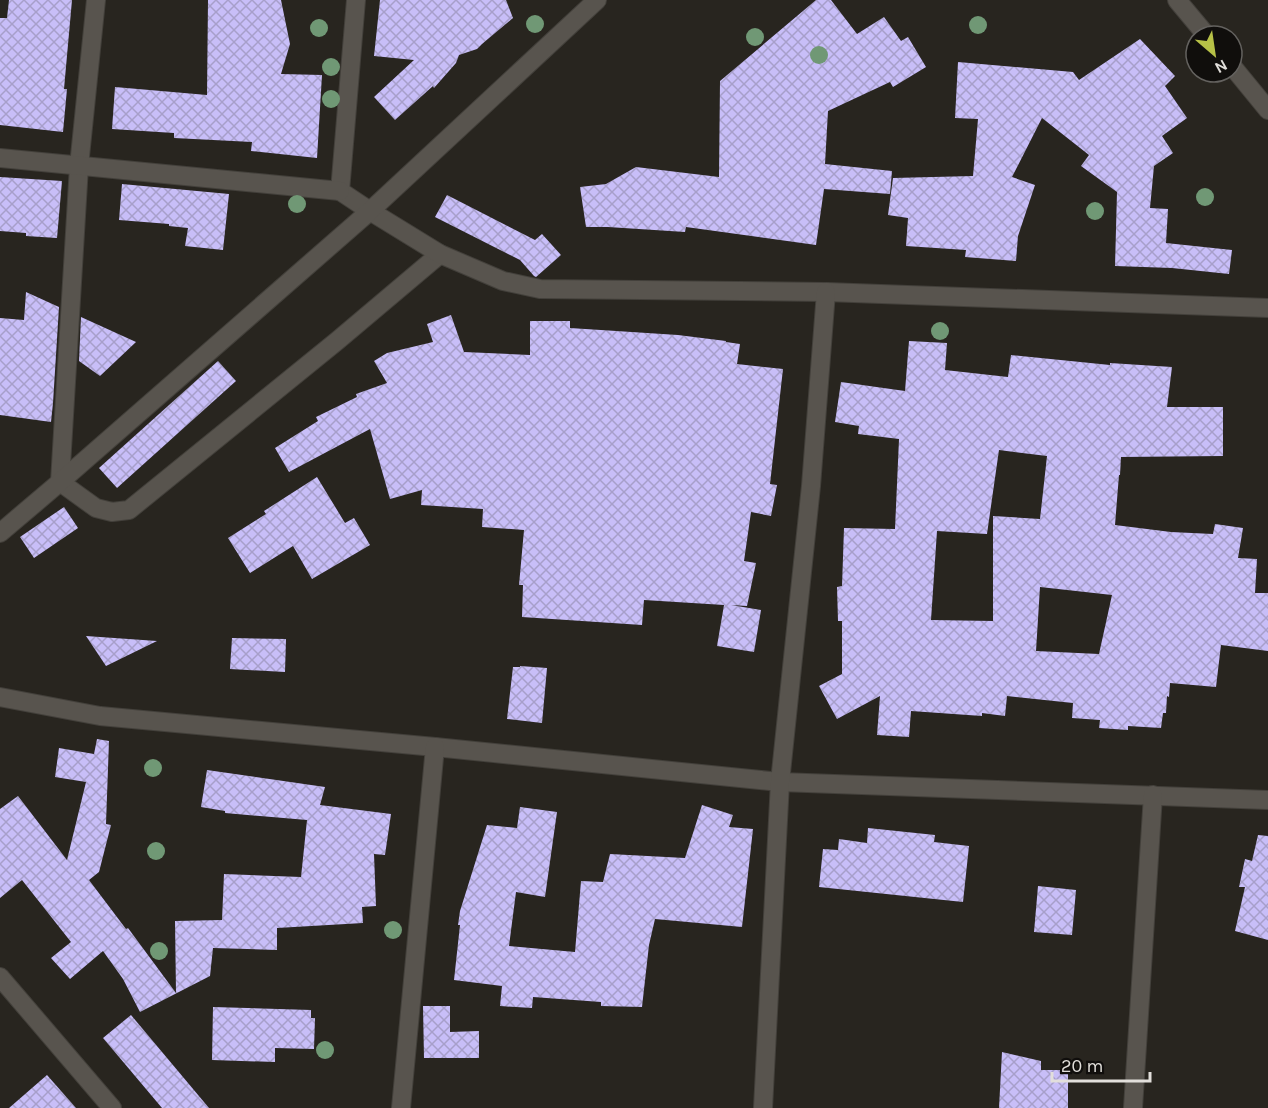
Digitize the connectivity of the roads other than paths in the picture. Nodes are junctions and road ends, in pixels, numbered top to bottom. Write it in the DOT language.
graph roads {
  1 [pos="96,0"];
  2 [pos="356,0"];
  3 [pos="597,0"];
  4 [pos="1177,0"];
  5 [pos="1197,24"];
  6 [pos="1244,81"];
  7 [pos="1268,110"];
  8 [pos="0,158"];
  9 [pos="79,166"];
  10 [pos="340,190"];
  11 [pos="370,211"];
  12 [pos="440,254"];
  13 [pos="826,292"];
  14 [pos="1268,308"];
  15 [pos="60,482"];
  16 [pos="0,532"];
  17 [pos="0,697"];
  18 [pos="435,747"];
  19 [pos="780,783"];
  20 [pos="1153,795"];
  21 [pos="1268,800"];
  22 [pos="0,977"];
  23 [pos="112,1108"];
  24 [pos="401,1108"];
  25 [pos="763,1108"];
  26 [pos="1133,1108"];
  1 -- 9 [label="street"];
  2 -- 10 [label="street"];
  3 -- 11 [label="street"];
  4 -- 5 [label="street"];
  6 -- 7 [label="street"];
  8 -- 9 [label="street"];
  9 -- 10 [label="street"];
  9 -- 15 [label="street"];
  10 -- 11 [label="street"];
  11 -- 12 [label="street"];
  11 -- 15 [label="street"];
  12 -- 13 [label="street"];
  12 -- 15 [label="street"];
  13 -- 14 [label="street"];
  13 -- 19 [label="street"];
  15 -- 16 [label="street"];
  17 -- 18 [label="street"];
  18 -- 19 [label="street"];
  18 -- 24 [label="street"];
  19 -- 20 [label="street"];
  19 -- 25 [label="street"];
  20 -- 21 [label="street"];
  20 -- 26 [label="street"];
  22 -- 23 [label="street"];
}
